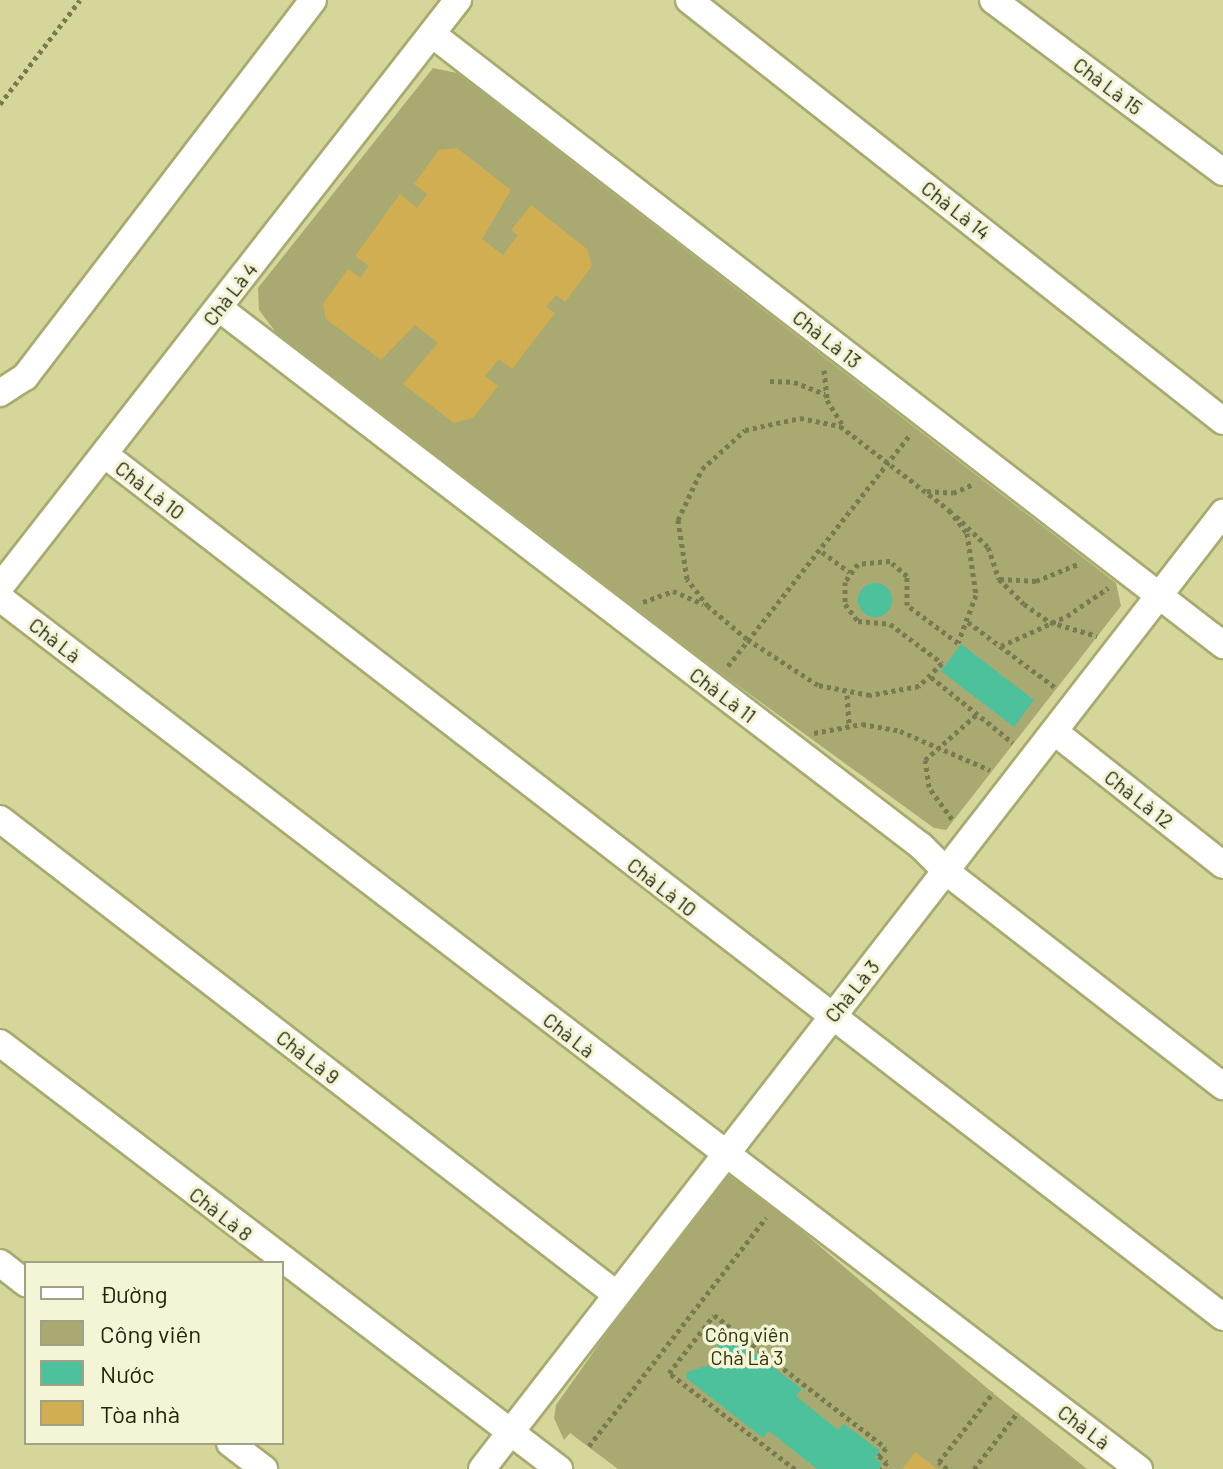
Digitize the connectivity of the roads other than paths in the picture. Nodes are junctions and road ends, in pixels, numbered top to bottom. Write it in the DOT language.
graph roads {
  1 [pos="313,0"];
  2 [pos="458,0"];
  3 [pos="689,0"];
  4 [pos="993,0"];
  5 [pos="432,34"];
  6 [pos="1223,172"];
  7 [pos="219,308"];
  8 [pos="0,393"];
  9 [pos="1223,421"];
  10 [pos="104,454"];
  11 [pos="1223,513"];
  12 [pos="0,587"];
  13 [pos="1161,597"];
  14 [pos="0,598"];
  15 [pos="1223,645"];
  16 [pos="1056,733"];
  17 [pos="0,819"];
  18 [pos="1223,865"];
  19 [pos="948,873"];
  20 [pos="830,1018"];
  21 [pos="0,1043"];
  22 [pos="1223,1086"];
  23 [pos="725,1155"];
  24 [pos="0,1263"];
  25 [pos="24,1281"];
  26 [pos="616,1294"];
  27 [pos="1223,1317"];
  28 [pos="508,1431"];
  29 [pos="233,1445"];
  30 [pos="264,1469"];
  31 [pos="482,1469"];
  32 [pos="559,1469"];
  33 [pos="1139,1469"];
  1 -- 8 [label="street"];
  2 -- 5 [label="street, Chà Là 4"];
  3 -- 9 [label="street, Chà Là 14"];
  4 -- 6 [label="street, Chà Là 15"];
  5 -- 7 [label="street, Chà Là 4"];
  5 -- 13 [label="street, Chà Là 13"];
  7 -- 10 [label="street, Chà Là 4"];
  7 -- 19 [label="street, Chà Là 11"];
  10 -- 12 [label="street, Chà Là 4"];
  10 -- 20 [label="street, Chà Là 10"];
  11 -- 13 [label="street, Chà Là 3"];
  13 -- 15 [label="street, Chà Là 13"];
  13 -- 16 [label="street, Chà Là 3"];
  14 -- 23 [label="street, Chà Là"];
  16 -- 18 [label="street, Chà Là 12"];
  16 -- 19 [label="street, Chà Là 3"];
  17 -- 26 [label="street, Chà Là 9"];
  19 -- 20 [label="street, Chà Là 3"];
  19 -- 22 [label="street, Chà Là 11"];
  20 -- 23 [label="street, Chà Là 3"];
  20 -- 27 [label="street, Chà Là 10"];
  21 -- 28 [label="street, Chà Là 8"];
  23 -- 26 [label="street, Chà Là 3"];
  23 -- 33 [label="street, Chà Là"];
  24 -- 25 [label="street"];
  26 -- 28 [label="street, Chà Là 3"];
  28 -- 31 [label="street, Chà Là 3"];
  28 -- 32 [label="street, Chà Là 8"];
  29 -- 30 [label="street"];
}
